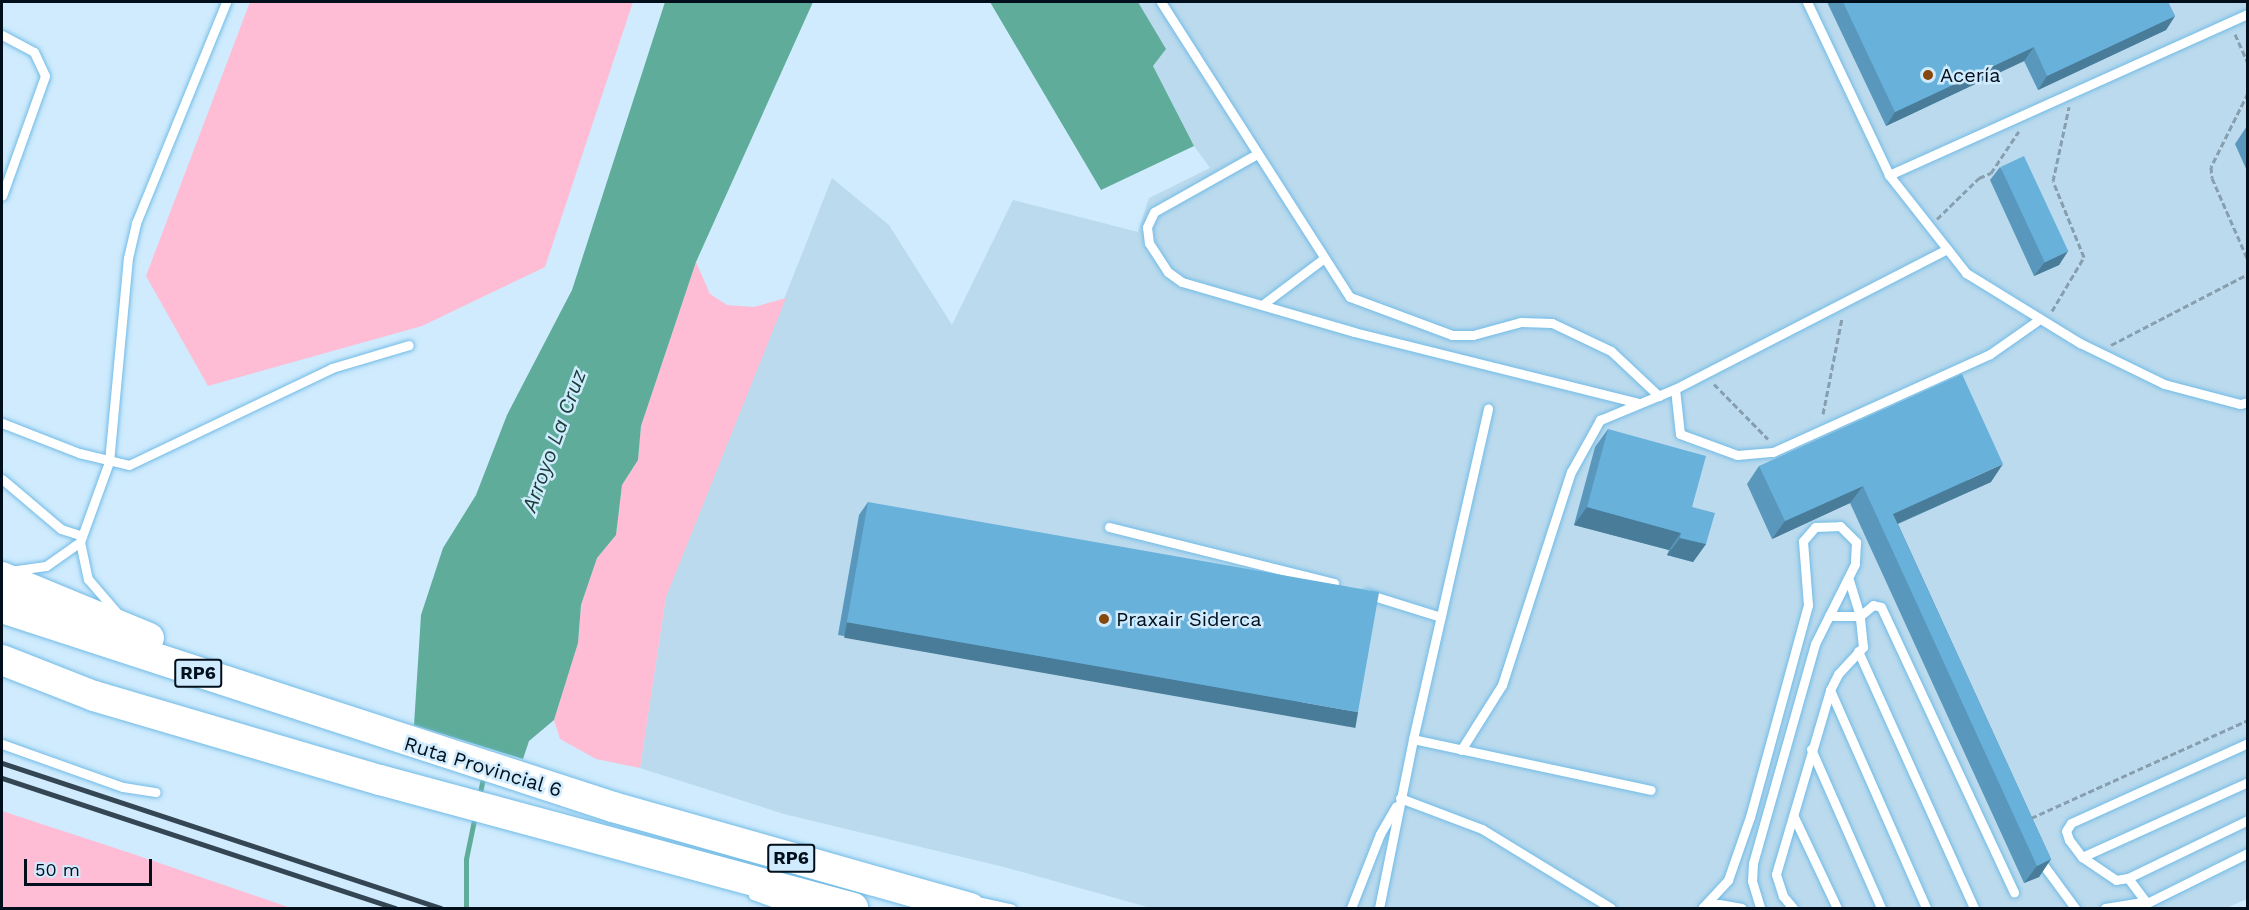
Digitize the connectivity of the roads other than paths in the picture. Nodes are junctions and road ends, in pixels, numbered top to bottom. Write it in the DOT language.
graph roads {
  1 [pos="226,2"];
  2 [pos="1161,2"];
  3 [pos="1807,2"];
  4 [pos="2247,14"];
  5 [pos="2,35"];
  6 [pos="1257,154"];
  7 [pos="1889,175"];
  8 [pos="2,196"];
  9 [pos="1947,249"];
  10 [pos="1323,259"];
  11 [pos="1262,305"];
  12 [pos="2040,319"];
  13 [pos="409,345"];
  14 [pos="1675,389"];
  15 [pos="1659,396"];
  16 [pos="2247,402"];
  17 [pos="1640,403"];
  18 [pos="1488,408"];
  19 [pos="2,423"];
  20 [pos="109,462"];
  21 [pos="2,479"];
  22 [pos="1109,527"];
  23 [pos="81,539"];
  24 [pos="2,572"];
  25 [pos="2,577"];
  26 [pos="1849,581"];
  27 [pos="1350,589"];
  28 [pos="1361,592"];
  29 [pos="2,608"];
  30 [pos="1829,616"];
  31 [pos="1860,616"];
  32 [pos="1441,617"];
  33 [pos="135,632"];
  34 [pos="1858,651"];
  35 [pos="2,660"];
  36 [pos="2,675"];
  37 [pos="1830,690"];
  38 [pos="94,696"];
  39 [pos="394,739"];
  40 [pos="1413,739"];
  41 [pos="2247,743"];
  42 [pos="2,744"];
  43 [pos="1811,749"];
  44 [pos="1461,750"];
  45 [pos="2247,782"];
  46 [pos="1651,790"];
  47 [pos="156,792"];
  48 [pos="1400,798"];
  49 [pos="1794,817"];
  50 [pos="2247,820"];
  51 [pos="2022,822"];
  52 [pos="603,842"];
  53 [pos="2247,853"];
  54 [pos="2082,857"];
  55 [pos="833,870"];
  56 [pos="2128,879"];
  57 [pos="723,884"];
  58 [pos="745,892"];
  59 [pos="2014,892"];
  60 [pos="2146,902"];
  61 [pos="1702,908"];
  62 [pos="789,909"];
  63 [pos="853,909"];
  64 [pos="970,909"];
  65 [pos="1011,909"];
  66 [pos="1351,909"];
  67 [pos="1379,909"];
  68 [pos="1611,909"];
  69 [pos="1742,909"];
  70 [pos="1760,909"];
  71 [pos="1793,909"];
  72 [pos="1836,909"];
  73 [pos="1881,909"];
  74 [pos="1926,909"];
  75 [pos="1974,909"];
  76 [pos="2075,909"];
  77 [pos="2105,909"];
  78 [pos="2137,909"];
  1 -- 20 [label="lane"];
  2 -- 6 [label="lane"];
  3 -- 7 [label="lane"];
  4 -- 7 [label="lane"];
  5 -- 8 [label="lane"];
  6 -- 10 [label="lane"];
  6 -- 11 [label="lane"];
  7 -- 9 [label="lane"];
  9 -- 12 [label="lane"];
  9 -- 14 [label="lane"];
  10 -- 11 [label="lane"];
  10 -- 15 [label="lane"];
  11 -- 17 [label="lane"];
  12 -- 14 [label="lane"];
  12 -- 16 [label="lane"];
  13 -- 20 [label="lane"];
  14 -- 15 [label="lane"];
  15 -- 17 [label="lane"];
  17 -- 44 [label="lane"];
  18 -- 32 [label="lane"];
  19 -- 20 [label="lane"];
  20 -- 23 [label="lane"];
  21 -- 23 [label="lane"];
  22 -- 27 [label="lane"];
  23 -- 24 [label="lane"];
  23 -- 33 [label="lane"];
  25 -- 33 [label="highway"];
  26 -- 30 [label="lane"];
  26 -- 31 [label="lane"];
  26 -- 61 [label="lane"];
  28 -- 32 [label="lane"];
  29 -- 39 [label="highway, Ruta Provincial 6 / RP6"];
  30 -- 31 [label="lane"];
  30 -- 70 [label="lane"];
  31 -- 34 [label="lane"];
  31 -- 59 [label="lane"];
  32 -- 40 [label="lane"];
  33 -- 39 [label="highway"];
  34 -- 37 [label="lane"];
  34 -- 75 [label="lane"];
  35 -- 38 [label="highway, Ruta Provincial 6 / RP6"];
  36 -- 38 [label="highway"];
  37 -- 43 [label="lane"];
  37 -- 74 [label="lane"];
  38 -- 52 [label="highway, Ruta Provincial 6 / RP6"];
  39 -- 55 [label="highway, Ruta Provincial 6 / RP6"];
  40 -- 44 [label="lane"];
  40 -- 48 [label="lane"];
  41 -- 54 [label="lane"];
  42 -- 47 [label="lane"];
  43 -- 49 [label="lane"];
  43 -- 73 [label="lane"];
  44 -- 46 [label="lane"];
  45 -- 54 [label="lane"];
  48 -- 66 [label="lane"];
  48 -- 67 [label="lane"];
  48 -- 68 [label="lane"];
  49 -- 71 [label="lane"];
  49 -- 72 [label="lane"];
  50 -- 56 [label="lane"];
  51 -- 76 [label="lane"];
  52 -- 57 [label="lane"];
  52 -- 63 [label="highway, Ruta Provincial 6 / RP6"];
  53 -- 60 [label="lane"];
  54 -- 56 [label="lane"];
  55 -- 64 [label="highway, Ruta Provincial 6 / RP6"];
  55 -- 65 [label="lane"];
  56 -- 60 [label="lane"];
  58 -- 62 [label="lane"];
  60 -- 77 [label="lane"];
  60 -- 78 [label="lane"];
  61 -- 69 [label="lane"];
}
